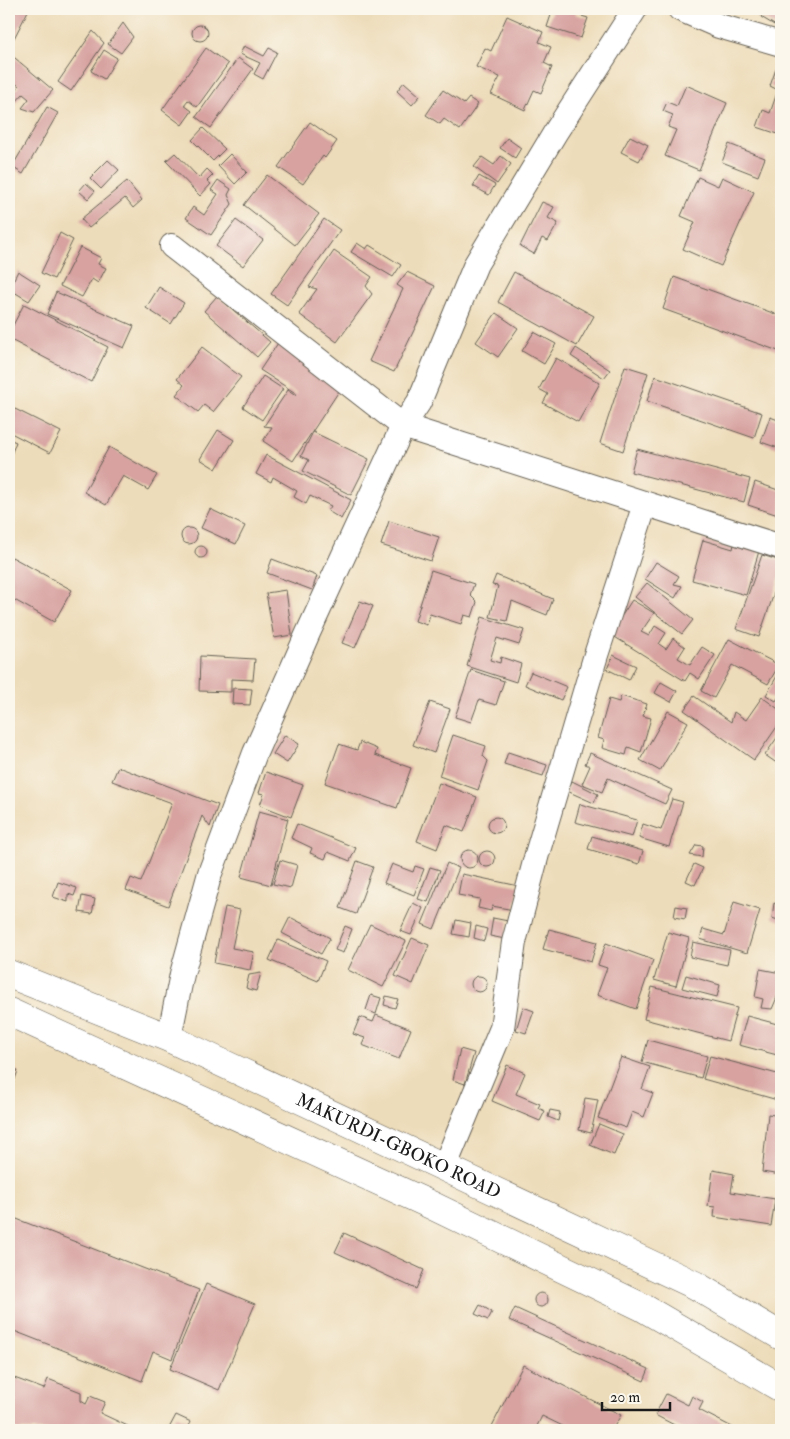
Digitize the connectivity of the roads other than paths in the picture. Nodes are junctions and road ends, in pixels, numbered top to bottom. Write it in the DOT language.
graph roads {
  1 [pos="635,9"];
  2 [pos="680,9"];
  3 [pos="781,44"];
  4 [pos="172,246"];
  5 [pos="403,426"];
  6 [pos="645,504"];
  7 [pos="781,547"];
  8 [pos="9,974"];
  9 [pos="9,1012"];
  10 [pos="169,1038"];
  11 [pos="444,1168"];
  12 [pos="781,1336"];
  13 [pos="781,1388"];
  1 -- 5 [label="street"];
  2 -- 3 [label="street"];
  4 -- 5 [label="street"];
  5 -- 6 [label="street"];
  5 -- 10 [label="street"];
  6 -- 7 [label="street"];
  6 -- 11 [label="street"];
  8 -- 10 [label="main road, MAKURDI-GBOKO ROAD"];
  9 -- 13 [label="main road"];
  10 -- 11 [label="main road, MAKURDI-GBOKO ROAD"];
  11 -- 12 [label="main road, MAKURDI-GBOKO ROAD"];
}
